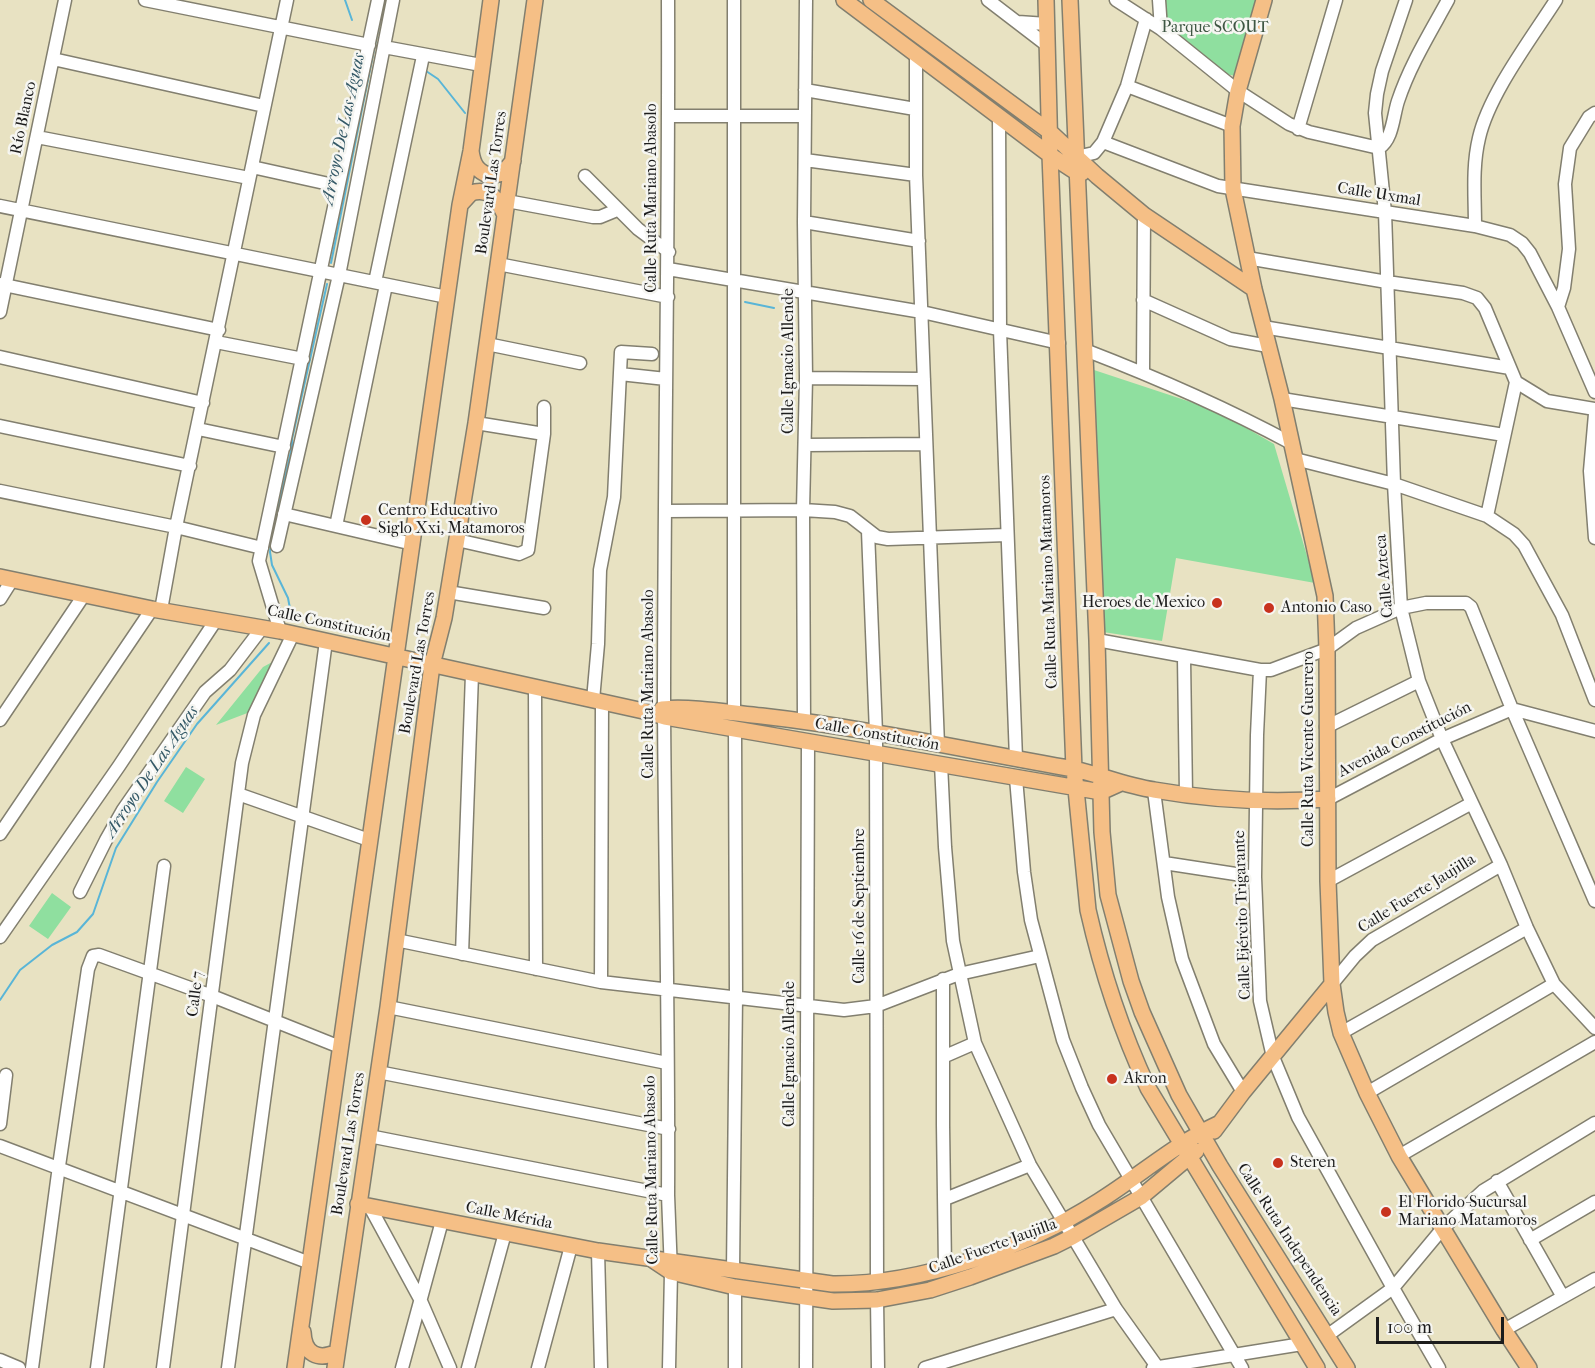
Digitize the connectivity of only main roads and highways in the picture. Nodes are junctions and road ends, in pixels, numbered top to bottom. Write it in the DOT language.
graph roads {
  1 [pos="491,0"];
  2 [pos="535,0"];
  3 [pos="844,0"];
  4 [pos="871,0"];
  5 [pos="1046,0"];
  6 [pos="1070,0"];
  7 [pos="1264,0"];
  8 [pos="1050,132"];
  9 [pos="471,151"];
  10 [pos="1050,155"];
  11 [pos="513,161"];
  12 [pos="1076,164"];
  13 [pos="460,205"];
  14 [pos="506,208"];
  15 [pos="1254,289"];
  16 [pos="6,579"];
  17 [pos="397,656"];
  18 [pos="432,665"];
  19 [pos="664,713"];
  20 [pos="1074,769"];
  21 [pos="1100,775"];
  22 [pos="1121,783"];
  23 [pos="1076,788"];
  24 [pos="1101,792"];
  25 [pos="1328,799"];
  26 [pos="1332,984"];
  27 [pos="1204,1138"];
  28 [pos="1184,1150"];
  29 [pos="364,1206"];
  30 [pos="670,1267"];
  31 [pos="302,1320"];
  32 [pos="337,1352"];
  33 [pos="295,1368"];
  34 [pos="335,1368"];
  35 [pos="1317,1368"];
  36 [pos="1347,1368"];
  37 [pos="1529,1368"];
  1 -- 9 [label="main road, Boulevard Las Torres"];
  2 -- 11 [label="main road, Boulevard Las Torres"];
  3 -- 10 [label="main road"];
  4 -- 8 [label="main road"];
  5 -- 8 [label="main road, Calle Ruta Mariano Matamoros"];
  6 -- 12 [label="main road"];
  7 -- 15 [label="main road, Calle Ruta Vicente Guerrero"];
  8 -- 10 [label="main road, Calle Ruta Mariano Matamoros"];
  8 -- 12 [label="main road"];
  9 -- 11 [label="main road"];
  9 -- 13 [label="main road, Boulevard Las Torres"];
  10 -- 12 [label="main road"];
  10 -- 20 [label="main road, Calle Ruta Mariano Matamoros"];
  11 -- 14 [label="main road, Boulevard Las Torres"];
  12 -- 15 [label="main road"];
  12 -- 21 [label="main road"];
  13 -- 14 [label="main road"];
  13 -- 17 [label="main road, Boulevard Las Torres"];
  14 -- 18 [label="main road, Boulevard Las Torres"];
  15 -- 25 [label="main road, Calle Ruta Vicente Guerrero"];
  16 -- 17 [label="main road, Calle Constitución"];
  17 -- 18 [label="main road, Calle Constitución"];
  17 -- 31 [label="main road, Boulevard Las Torres"];
  18 -- 19 [label="main road, Calle Constitución"];
  18 -- 29 [label="main road, Boulevard Las Torres"];
  19 -- 20 [label="main road, Calle Constitución"];
  19 -- 23 [label="main road, Calle Constitución"];
  20 -- 21 [label="main road, Calle Constitución"];
  20 -- 23 [label="main road, Calle Ruta Mariano Matamoros"];
  21 -- 22 [label="main road, Avenida Constitución"];
  21 -- 24 [label="main road"];
  22 -- 24 [label="main road"];
  22 -- 25 [label="main road, Avenida Constitución"];
  23 -- 24 [label="main road, Calle Constitución"];
  23 -- 28 [label="main road, Calle Ruta Mariano Matamoros"];
  24 -- 27 [label="main road"];
  25 -- 26 [label="main road, Calle Ruta Vicente Guerrero"];
  26 -- 27 [label="main road, Calle Fuerte Jaujilla"];
  26 -- 37 [label="main road, Calle Ruta Vicente Guerrero"];
  27 -- 28 [label="main road, Calle Fuerte Jaujilla"];
  27 -- 36 [label="main road, Calle Ruta Independencia"];
  28 -- 30 [label="main road, Calle Fuerte Jaujilla"];
  28 -- 30 [label="main road, Calle Fuerte Jaujilla"];
  28 -- 35 [label="main road"];
  29 -- 30 [label="main road, Calle Mérida"];
  29 -- 32 [label="main road, Boulevard Las Torres"];
  31 -- 32 [label="main road"];
  31 -- 33 [label="main road, Boulevard Las Torres"];
  32 -- 34 [label="main road, Boulevard Las Torres"];
}
